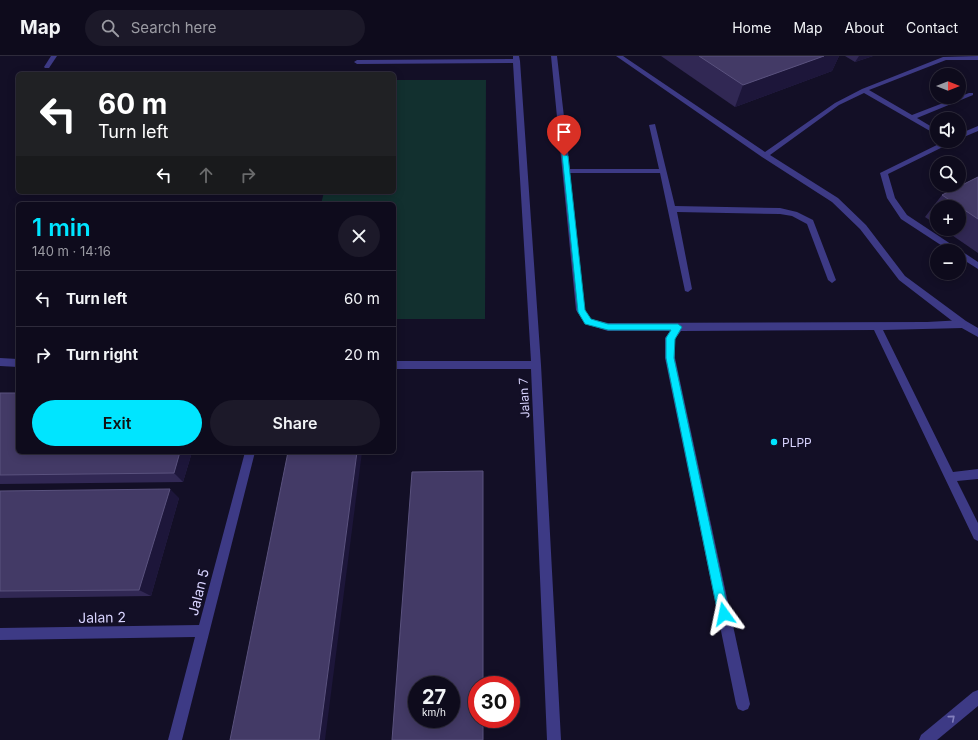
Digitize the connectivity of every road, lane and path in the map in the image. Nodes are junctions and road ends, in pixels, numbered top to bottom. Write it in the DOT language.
graph roads {
  1 [pos="54,56"];
  2 [pos="554,56"];
  3 [pos="619,56"];
  4 [pos="516,58"];
  5 [pos="978,58"];
  6 [pos="357,62"];
  7 [pos="47,67"];
  8 [pos="864,90"];
  9 [pos="972,94"];
  10 [pos="912,118"];
  11 [pos="653,125"];
  12 [pos="930,128"];
  13 [pos="978,128"];
  14 [pos="966,134"];
  15 [pos="936,148"];
  16 [pos="764,155"];
  17 [pos="566,171"];
  18 [pos="664,171"];
  19 [pos="672,209"];
  20 [pos="945,244"];
  21 [pos="966,258"];
  22 [pos="978,266"];
  23 [pos="832,280"];
  24 [pos="688,289"];
  25 [pos="963,324"];
  26 [pos="678,327"];
  27 [pos="877,327"];
  28 [pos="978,333"];
  29 [pos="0,362"];
  30 [pos="16,363"];
  31 [pos="396,365"];
  32 [pos="536,365"];
  33 [pos="249,454"];
  34 [pos="978,474"];
  35 [pos="949,477"];
  36 [pos="978,536"];
  37 [pos="203,631"];
  38 [pos="0,634"];
  39 [pos="978,697"];
  40 [pos="743,704"];
  41 [pos="176,740"];
  42 [pos="554,740"];
  43 [pos="926,740"];
  1 -- 7 [label="street"];
  2 -- 17 [label="street"];
  3 -- 16 [label="street"];
  4 -- 6 [label="street"];
  4 -- 32 [label="street, Jalan 7"];
  5 -- 8 [label="street"];
  8 -- 10 [label="street"];
  8 -- 16 [label="street"];
  9 -- 10 [label="street"];
  10 -- 12 [label="street"];
  11 -- 18 [label="street"];
  13 -- 14 [label="street"];
  15 -- 20 [label="street"];
  16 -- 25 [label="street"];
  17 -- 18 [label="street"];
  17 -- 26 [label="street"];
  18 -- 19 [label="street"];
  19 -- 23 [label="street"];
  19 -- 24 [label="street"];
  21 -- 22 [label="street"];
  25 -- 27 [label="street"];
  25 -- 28 [label="street"];
  26 -- 27 [label="street"];
  26 -- 40 [label="street"];
  27 -- 35 [label="street"];
  29 -- 30 [label="street"];
  31 -- 32 [label="street"];
  32 -- 42 [label="street, Jalan 7"];
  33 -- 37 [label="street, Jalan 5"];
  34 -- 35 [label="street"];
  35 -- 36 [label="street"];
  37 -- 38 [label="street, Jalan 2"];
  37 -- 41 [label="street, Jalan 5"];
  43 -- 39 [label="street, one-way"];
}
